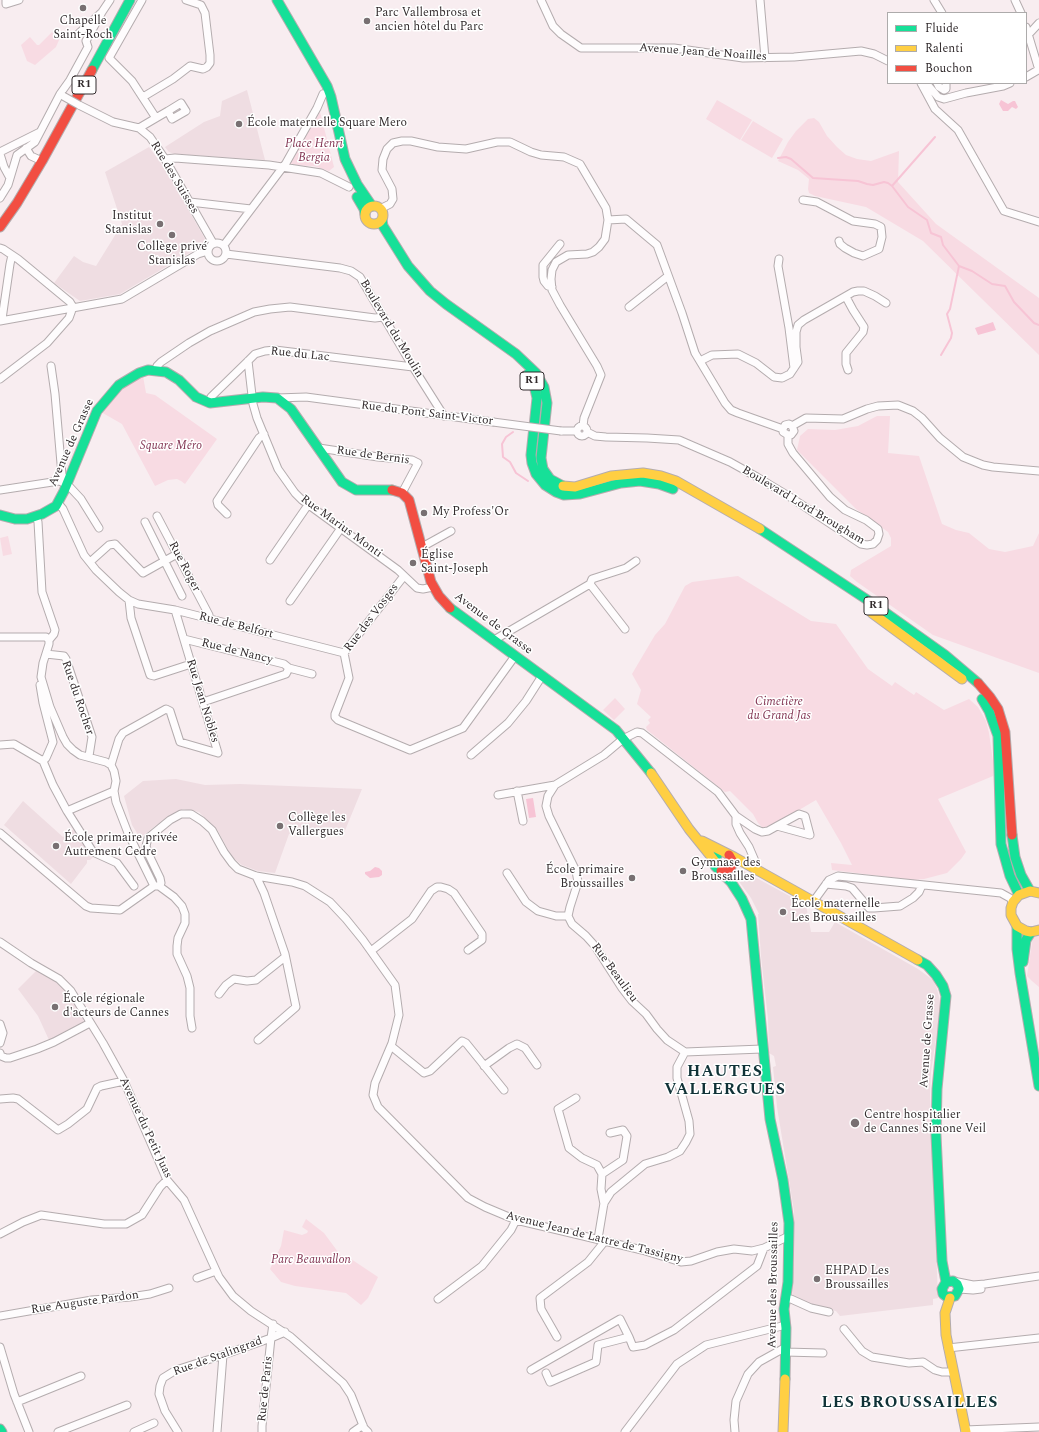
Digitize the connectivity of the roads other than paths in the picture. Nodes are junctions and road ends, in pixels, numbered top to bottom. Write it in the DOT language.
graph roads {
  1 [pos="19,0"];
  2 [pos="110,0"];
  3 [pos="122,0"];
  4 [pos="130,0"];
  5 [pos="142,0"];
  6 [pos="186,0"];
  7 [pos="277,0"];
  8 [pos="541,0"];
  9 [pos="760,0"];
  10 [pos="934,0"];
  11 [pos="1015,0"];
  12 [pos="6,2"];
  13 [pos="102,12"];
  14 [pos="941,12"];
  15 [pos="1021,12"];
  16 [pos="1039,23"];
  17 [pos="1027,31"];
  18 [pos="78,34"];
  19 [pos="1028,35"];
  20 [pos="765,58"];
  21 [pos="887,60"];
  22 [pos="1039,70"];
  23 [pos="1027,76"];
  24 [pos="322,78"];
  25 [pos="922,84"];
  26 [pos="927,84"];
  27 [pos="938,84"];
  28 [pos="946,84"];
  29 [pos="1008,84"];
  30 [pos="61,95"];
  31 [pos="143,97"];
  32 [pos="325,106"];
  33 [pos="168,111"];
  34 [pos="156,118"];
  35 [pos="139,128"];
  36 [pos="40,132"];
  37 [pos="26,148"];
  38 [pos="0,153"];
  39 [pos="165,159"];
  40 [pos="38,160"];
  41 [pos="283,168"];
  42 [pos="10,178"];
  43 [pos="349,187"];
  44 [pos="0,198"];
  45 [pos="803,200"];
  46 [pos="190,202"];
  47 [pos="376,208"];
  48 [pos="251,209"];
  49 [pos="365,214"];
  50 [pos="0,215"];
  51 [pos="608,220"];
  52 [pos="378,222"];
  53 [pos="1039,222"];
  54 [pos="0,228"];
  55 [pos="839,240"];
  56 [pos="213,243"];
  57 [pos="560,244"];
  58 [pos="224,245"];
  59 [pos="1,247"];
  60 [pos="208,251"];
  61 [pos="226,254"];
  62 [pos="12,255"];
  63 [pos="779,259"];
  64 [pos="668,276"];
  65 [pos="552,286"];
  66 [pos="846,297"];
  67 [pos="886,303"];
  68 [pos="629,306"];
  69 [pos="73,307"];
  70 [pos="383,317"];
  71 [pos="1,320"];
  72 [pos="248,361"];
  73 [pos="700,361"];
  74 [pos="51,366"];
  75 [pos="413,367"];
  76 [pos="794,368"];
  77 [pos="156,370"];
  78 [pos="848,370"];
  79 [pos="0,379"];
  80 [pos="252,398"];
  81 [pos="277,398"];
  82 [pos="210,403"];
  83 [pos="444,416"];
  84 [pos="792,426"];
  85 [pos="783,429"];
  86 [pos="582,430"];
  87 [pos="264,434"];
  88 [pos="788,435"];
  89 [pos="319,448"];
  90 [pos="1039,471"];
  91 [pos="67,484"];
  92 [pos="0,490"];
  93 [pos="402,493"];
  94 [pos="58,503"];
  95 [pos="308,504"];
  96 [pos="227,514"];
  97 [pos="0,516"];
  98 [pos="36,516"];
  99 [pos="157,516"];
  100 [pos="145,522"];
  101 [pos="99,528"];
  102 [pos="341,528"];
  103 [pos="450,531"];
  104 [pos="422,547"];
  105 [pos="177,554"];
  106 [pos="270,560"];
  107 [pos="165,561"];
  108 [pos="636,561"];
  109 [pos="90,562"];
  110 [pos="404,576"];
  111 [pos="590,584"];
  112 [pos="433,587"];
  113 [pos="182,596"];
  114 [pos="129,600"];
  115 [pos="290,601"];
  116 [pos="175,610"];
  117 [pos="209,619"];
  118 [pos="625,629"];
  119 [pos="0,637"];
  120 [pos="184,639"];
  121 [pos="49,640"];
  122 [pos="494,640"];
  123 [pos="344,653"];
  124 [pos="46,654"];
  125 [pos="515,656"];
  126 [pos="191,664"];
  127 [pos="289,668"];
  128 [pos="312,674"];
  129 [pos="542,676"];
  130 [pos="41,677"];
  131 [pos="203,702"];
  132 [pos="623,739"];
  133 [pos="0,745"];
  134 [pos="471,755"];
  135 [pos="89,756"];
  136 [pos="44,761"];
  137 [pos="110,765"];
  138 [pos="555,785"];
  139 [pos="114,791"];
  140 [pos="517,791"];
  141 [pos="498,795"];
  142 [pos="67,811"];
  143 [pos="736,816"];
  144 [pos="523,821"];
  145 [pos="777,826"];
  146 [pos="0,833"];
  147 [pos="697,839"];
  148 [pos="0,840"];
  149 [pos="11,842"];
  150 [pos="726,854"];
  151 [pos="714,860"];
  152 [pos="751,867"];
  153 [pos="727,868"];
  154 [pos="507,873"];
  155 [pos="256,876"];
  156 [pos="826,884"];
  157 [pos="134,886"];
  158 [pos="157,886"];
  159 [pos="922,886"];
  160 [pos="1035,892"];
  161 [pos="1019,895"];
  162 [pos="813,902"];
  163 [pos="1013,902"];
  164 [pos="568,916"];
  165 [pos="1017,926"];
  166 [pos="1035,931"];
  167 [pos="0,942"];
  168 [pos="468,950"];
  169 [pos="371,951"];
  170 [pos="285,957"];
  171 [pos="219,994"];
  172 [pos="0,1024"];
  173 [pos="90,1024"];
  174 [pos="192,1028"];
  175 [pos="258,1040"];
  176 [pos="0,1043"];
  177 [pos="391,1046"];
  178 [pos="762,1049"];
  179 [pos="685,1052"];
  180 [pos="0,1055"];
  181 [pos="1039,1058"];
  182 [pos="537,1065"];
  183 [pos="484,1066"];
  184 [pos="124,1081"];
  185 [pos="1039,1086"];
  186 [pos="504,1090"];
  187 [pos="576,1098"];
  188 [pos="0,1100"];
  189 [pos="610,1133"];
  190 [pos="602,1174"];
  191 [pos="168,1180"];
  192 [pos="604,1205"];
  193 [pos="516,1220"];
  194 [pos="0,1234"];
  195 [pos="789,1236"];
  196 [pos="601,1240"];
  197 [pos="764,1248"];
  198 [pos="216,1271"];
  199 [pos="1039,1276"];
  200 [pos="197,1278"];
  201 [pos="1039,1281"];
  202 [pos="949,1282"];
  203 [pos="169,1288"];
  204 [pos="959,1289"];
  205 [pos="950,1298"];
  206 [pos="438,1299"];
  207 [pos="785,1299"];
  208 [pos="830,1312"];
  209 [pos="0,1316"];
  210 [pos="273,1324"];
  211 [pos="786,1325"];
  212 [pos="844,1330"];
  213 [pos="285,1332"];
  214 [pos="557,1337"];
  215 [pos="270,1338"];
  216 [pos="629,1338"];
  217 [pos="1039,1338"];
  218 [pos="0,1346"];
  219 [pos="948,1348"];
  220 [pos="786,1349"];
  221 [pos="823,1353"];
  222 [pos="223,1356"];
  223 [pos="531,1370"];
  224 [pos="953,1372"];
  225 [pos="546,1373"];
  226 [pos="81,1376"];
  227 [pos="17,1402"];
  228 [pos="127,1405"];
  229 [pos="154,1423"];
  230 [pos="363,1425"];
  231 [pos="1039,1427"];
  232 [pos="0,1429"];
  233 [pos="966,1431"];
  234 [pos="2,1432"];
  235 [pos="28,1432"];
  236 [pos="58,1432"];
  237 [pos="134,1432"];
  238 [pos="178,1432"];
  239 [pos="217,1432"];
  240 [pos="262,1432"];
  241 [pos="353,1432"];
  242 [pos="368,1432"];
  243 [pos="625,1432"];
  244 [pos="735,1432"];
  245 [pos="783,1432"];
  1 -- 12 [label="street"];
  2 -- 13 [label="street"];
  3 -- 40 [label="main road, R1"];
  4 -- 40 [label="main road, R1"];
  5 -- 31 [label="street"];
  6 -- 31 [label="street"];
  7 -- 24 [label="main road"];
  8 -- 20 [label="street, Avenue Jean de Noailles"];
  9 -- 20 [label="street"];
  10 -- 14 [label="street"];
  11 -- 15 [label="street"];
  13 -- 18 [label="street"];
  13 -- 30 [label="street"];
  16 -- 19 [label="street"];
  17 -- 19 [label="street"];
  19 -- 22 [label="street"];
  20 -- 21 [label="street, Avenue Jean de Noailles"];
  22 -- 23 [label="street"];
  24 -- 32 [label="main road"];
  24 -- 32 [label="main road"];
  25 -- 53 [label="street"];
  26 -- 29 [label="street"];
  27 -- 28 [label="street"];
  30 -- 35 [label="street, bridge"];
  30 -- 36 [label="street"];
  31 -- 34 [label="street"];
  32 -- 41 [label="street"];
  32 -- 43 [label="main road"];
  32 -- 47 [label="main road"];
  33 -- 34 [label="street"];
  34 -- 35 [label="street"];
  35 -- 39 [label="street, Rue des Suisses"];
  36 -- 37 [label="street"];
  36 -- 38 [label="street"];
  37 -- 40 [label="street"];
  37 -- 42 [label="street"];
  38 -- 42 [label="street"];
  39 -- 41 [label="street"];
  39 -- 46 [label="street, Rue des Suisses"];
  40 -- 50 [label="main road, R1"];
  40 -- 54 [label="main road, R1"];
  41 -- 43 [label="street"];
  41 -- 48 [label="street"];
  42 -- 44 [label="street"];
  43 -- 49 [label="main road"];
  45 -- 55 [label="street"];
  46 -- 48 [label="street"];
  46 -- 56 [label="street, Rue des Suisses"];
  47 -- 49 [label="main road"];
  47 -- 51 [label="street"];
  47 -- 52 [label="main road"];
  48 -- 58 [label="street"];
  49 -- 52 [label="main road"];
  51 -- 64 [label="street"];
  51 -- 65 [label="street"];
  52 -- 160 [label="main road, R1"];
  52 -- 161 [label="main road, R1"];
  56 -- 58 [label="street"];
  56 -- 60 [label="street"];
  57 -- 65 [label="street"];
  58 -- 61 [label="street"];
  59 -- 62 [label="street"];
  60 -- 61 [label="street"];
  60 -- 69 [label="street"];
  61 -- 70 [label="street, Boulevard du Moulin"];
  62 -- 69 [label="street"];
  62 -- 71 [label="street"];
  63 -- 76 [label="street"];
  64 -- 68 [label="street"];
  64 -- 73 [label="street"];
  65 -- 86 [label="street"];
  66 -- 67 [label="street"];
  66 -- 76 [label="street"];
  66 -- 78 [label="street"];
  69 -- 71 [label="street"];
  69 -- 79 [label="street"];
  70 -- 75 [label="street, Boulevard du Moulin"];
  70 -- 77 [label="street"];
  72 -- 75 [label="street, Rue du Lac"];
  72 -- 80 [label="street, Rue Marius Monti"];
  72 -- 82 [label="street, Rue du Lac"];
  73 -- 76 [label="street"];
  73 -- 85 [label="street"];
  74 -- 91 [label="street"];
  75 -- 83 [label="street, Boulevard du Moulin"];
  77 -- 82 [label="main road"];
  77 -- 91 [label="main road, Avenue de Grasse"];
  80 -- 81 [label="main road"];
  80 -- 82 [label="main road"];
  80 -- 87 [label="street, Rue Marius Monti"];
  81 -- 83 [label="street, Rue du Pont Saint-Victor"];
  81 -- 89 [label="main road"];
  83 -- 86 [label="street, Rue du Pont Saint-Victor, bridge"];
  84 -- 85 [label="street"];
  84 -- 88 [label="street"];
  84 -- 90 [label="street"];
  85 -- 88 [label="street, Boulevard Lord Brougham"];
  86 -- 88 [label="street, Boulevard Lord Brougham"];
  87 -- 95 [label="street, Rue Marius Monti"];
  87 -- 96 [label="street"];
  89 -- 93 [label="main road"];
  89 -- 93 [label="street, Rue de Bernis"];
  91 -- 92 [label="street"];
  91 -- 94 [label="main road, Avenue de Grasse"];
  91 -- 101 [label="street"];
  93 -- 104 [label="main road, Avenue de Grasse"];
  94 -- 98 [label="main road, Avenue de Grasse"];
  94 -- 109 [label="street"];
  95 -- 102 [label="street, Rue Marius Monti"];
  95 -- 106 [label="street"];
  97 -- 98 [label="main road, Avenue de Grasse"];
  98 -- 121 [label="street"];
  99 -- 105 [label="street, Rue Roger"];
  100 -- 107 [label="street"];
  102 -- 110 [label="street, Rue Marius Monti"];
  102 -- 115 [label="street"];
  103 -- 104 [label="street"];
  104 -- 112 [label="main road, Avenue de Grasse"];
  105 -- 107 [label="street"];
  105 -- 117 [label="street, Rue Roger"];
  107 -- 109 [label="street"];
  107 -- 113 [label="street"];
  108 -- 111 [label="street"];
  109 -- 114 [label="street"];
  110 -- 112 [label="street, Rue Marius Monti"];
  110 -- 123 [label="street, Rue des Vosges"];
  111 -- 118 [label="street"];
  111 -- 122 [label="street"];
  112 -- 122 [label="main road, Avenue de Grasse"];
  114 -- 116 [label="street, Rue de Belfort"];
  114 -- 126 [label="street"];
  116 -- 117 [label="street, Rue de Belfort"];
  116 -- 120 [label="street, Rue Jean Nobles"];
  117 -- 123 [label="street, Rue de Belfort"];
  119 -- 121 [label="street"];
  120 -- 126 [label="street, Rue Jean Nobles"];
  120 -- 127 [label="street, Rue de Nancy"];
  121 -- 124 [label="street"];
  122 -- 125 [label="main road, Avenue de Grasse"];
  123 -- 125 [label="street, Rue des Vosges"];
  124 -- 130 [label="street"];
  124 -- 135 [label="street, Rue du Rocher"];
  125 -- 129 [label="main road, Avenue de Grasse"];
  126 -- 131 [label="street, Rue Jean Nobles"];
  127 -- 128 [label="street, Rue de Nancy"];
  127 -- 131 [label="street"];
  129 -- 132 [label="main road, Avenue de Grasse"];
  129 -- 134 [label="street"];
  130 -- 135 [label="street"];
  130 -- 136 [label="street"];
  131 -- 137 [label="street, Rue Jean Nobles"];
  132 -- 138 [label="street"];
  132 -- 143 [label="street"];
  132 -- 147 [label="main road, Avenue de Grasse"];
  133 -- 136 [label="street"];
  135 -- 137 [label="street"];
  136 -- 142 [label="street"];
  137 -- 139 [label="street"];
  138 -- 140 [label="street"];
  138 -- 164 [label="street"];
  139 -- 142 [label="street"];
  139 -- 158 [label="street"];
  140 -- 141 [label="street"];
  140 -- 144 [label="street"];
  142 -- 157 [label="street"];
  143 -- 145 [label="street"];
  143 -- 152 [label="street"];
  146 -- 149 [label="street"];
  147 -- 150 [label="main road, Avenue de Grasse"];
  147 -- 151 [label="main road"];
  148 -- 149 [label="street"];
  149 -- 158 [label="street"];
  150 -- 151 [label="main road"];
  150 -- 152 [label="main road, Avenue de Grasse"];
  150 -- 153 [label="main road"];
  151 -- 153 [label="main road"];
  152 -- 153 [label="main road, Avenue de Grasse"];
  152 -- 162 [label="main road, Avenue de Grasse"];
  153 -- 178 [label="main road, Avenue des Broussailles"];
  154 -- 164 [label="street"];
  155 -- 158 [label="street, Avenue Jean de Lattre de Tassigny"];
  155 -- 169 [label="street, Avenue Jean de Lattre de Tassigny"];
  155 -- 170 [label="street"];
  156 -- 159 [label="street"];
  156 -- 159 [label="street"];
  156 -- 162 [label="street"];
  158 -- 174 [label="street"];
  159 -- 163 [label="street"];
  160 -- 161 [label="main road"];
  161 -- 163 [label="main road"];
  162 -- 202 [label="main road, Avenue de Grasse"];
  163 -- 165 [label="main road"];
  164 -- 179 [label="street, Rue Beaulieu"];
  165 -- 166 [label="main road"];
  165 -- 185 [label="main road"];
  166 -- 181 [label="main road"];
  167 -- 173 [label="street, Avenue du Petit Juas"];
  168 -- 169 [label="street"];
  169 -- 177 [label="street, Avenue Jean de Lattre de Tassigny"];
  170 -- 171 [label="street"];
  170 -- 175 [label="street"];
  172 -- 176 [label="street"];
  173 -- 180 [label="street"];
  173 -- 184 [label="street, Avenue du Petit Juas"];
  177 -- 183 [label="street"];
  177 -- 193 [label="street, Avenue Jean de Lattre de Tassigny"];
  178 -- 179 [label="street"];
  178 -- 195 [label="main road, Avenue des Broussailles"];
  179 -- 192 [label="street"];
  182 -- 183 [label="street"];
  183 -- 186 [label="street"];
  184 -- 188 [label="street"];
  184 -- 191 [label="street, Avenue du Petit Juas"];
  187 -- 190 [label="street"];
  189 -- 190 [label="street"];
  190 -- 192 [label="street"];
  191 -- 194 [label="street"];
  191 -- 198 [label="street, Avenue du Petit Juas"];
  192 -- 196 [label="street"];
  193 -- 196 [label="street, Avenue Jean de Lattre de Tassigny"];
  193 -- 206 [label="street"];
  195 -- 197 [label="street, Avenue Jean de Lattre de Tassigny"];
  195 -- 207 [label="main road, Avenue des Broussailles"];
  196 -- 197 [label="street, Avenue Jean de Lattre de Tassigny"];
  196 -- 214 [label="street"];
  197 -- 216 [label="street"];
  198 -- 200 [label="street"];
  198 -- 210 [label="street, Avenue du Petit Juas"];
  199 -- 202 [label="street"];
  201 -- 204 [label="street"];
  202 -- 204 [label="main road, Avenue de Grasse"];
  202 -- 205 [label="main road, Avenue de Grasse"];
  203 -- 209 [label="street, Rue Auguste Pardon"];
  204 -- 205 [label="main road"];
  205 -- 219 [label="main road"];
  207 -- 208 [label="street"];
  207 -- 211 [label="main road, Avenue des Broussailles"];
  210 -- 213 [label="street, Avenue du Petit Juas"];
  210 -- 215 [label="street, Rue de Stalingrad"];
  211 -- 220 [label="main road, Avenue des Broussailles"];
  211 -- 243 [label="street"];
  212 -- 224 [label="street"];
  213 -- 215 [label="street"];
  213 -- 230 [label="street, Avenue du Petit Juas"];
  215 -- 222 [label="street, Rue de Stalingrad"];
  215 -- 240 [label="street, Rue de Paris"];
  216 -- 223 [label="street"];
  216 -- 225 [label="street"];
  217 -- 219 [label="street"];
  218 -- 227 [label="street"];
  219 -- 224 [label="main road"];
  220 -- 221 [label="street"];
  220 -- 244 [label="street"];
  220 -- 245 [label="main road, Avenue des Broussailles"];
  222 -- 238 [label="street, Rue de Stalingrad"];
  222 -- 239 [label="street"];
  224 -- 233 [label="main road"];
  226 -- 227 [label="street"];
  227 -- 235 [label="street"];
  228 -- 236 [label="street"];
  229 -- 237 [label="street"];
  230 -- 241 [label="street"];
  230 -- 242 [label="street, Avenue du Petit Juas"];
  231 -- 233 [label="street"];
  232 -- 234 [label="main road"];
}
